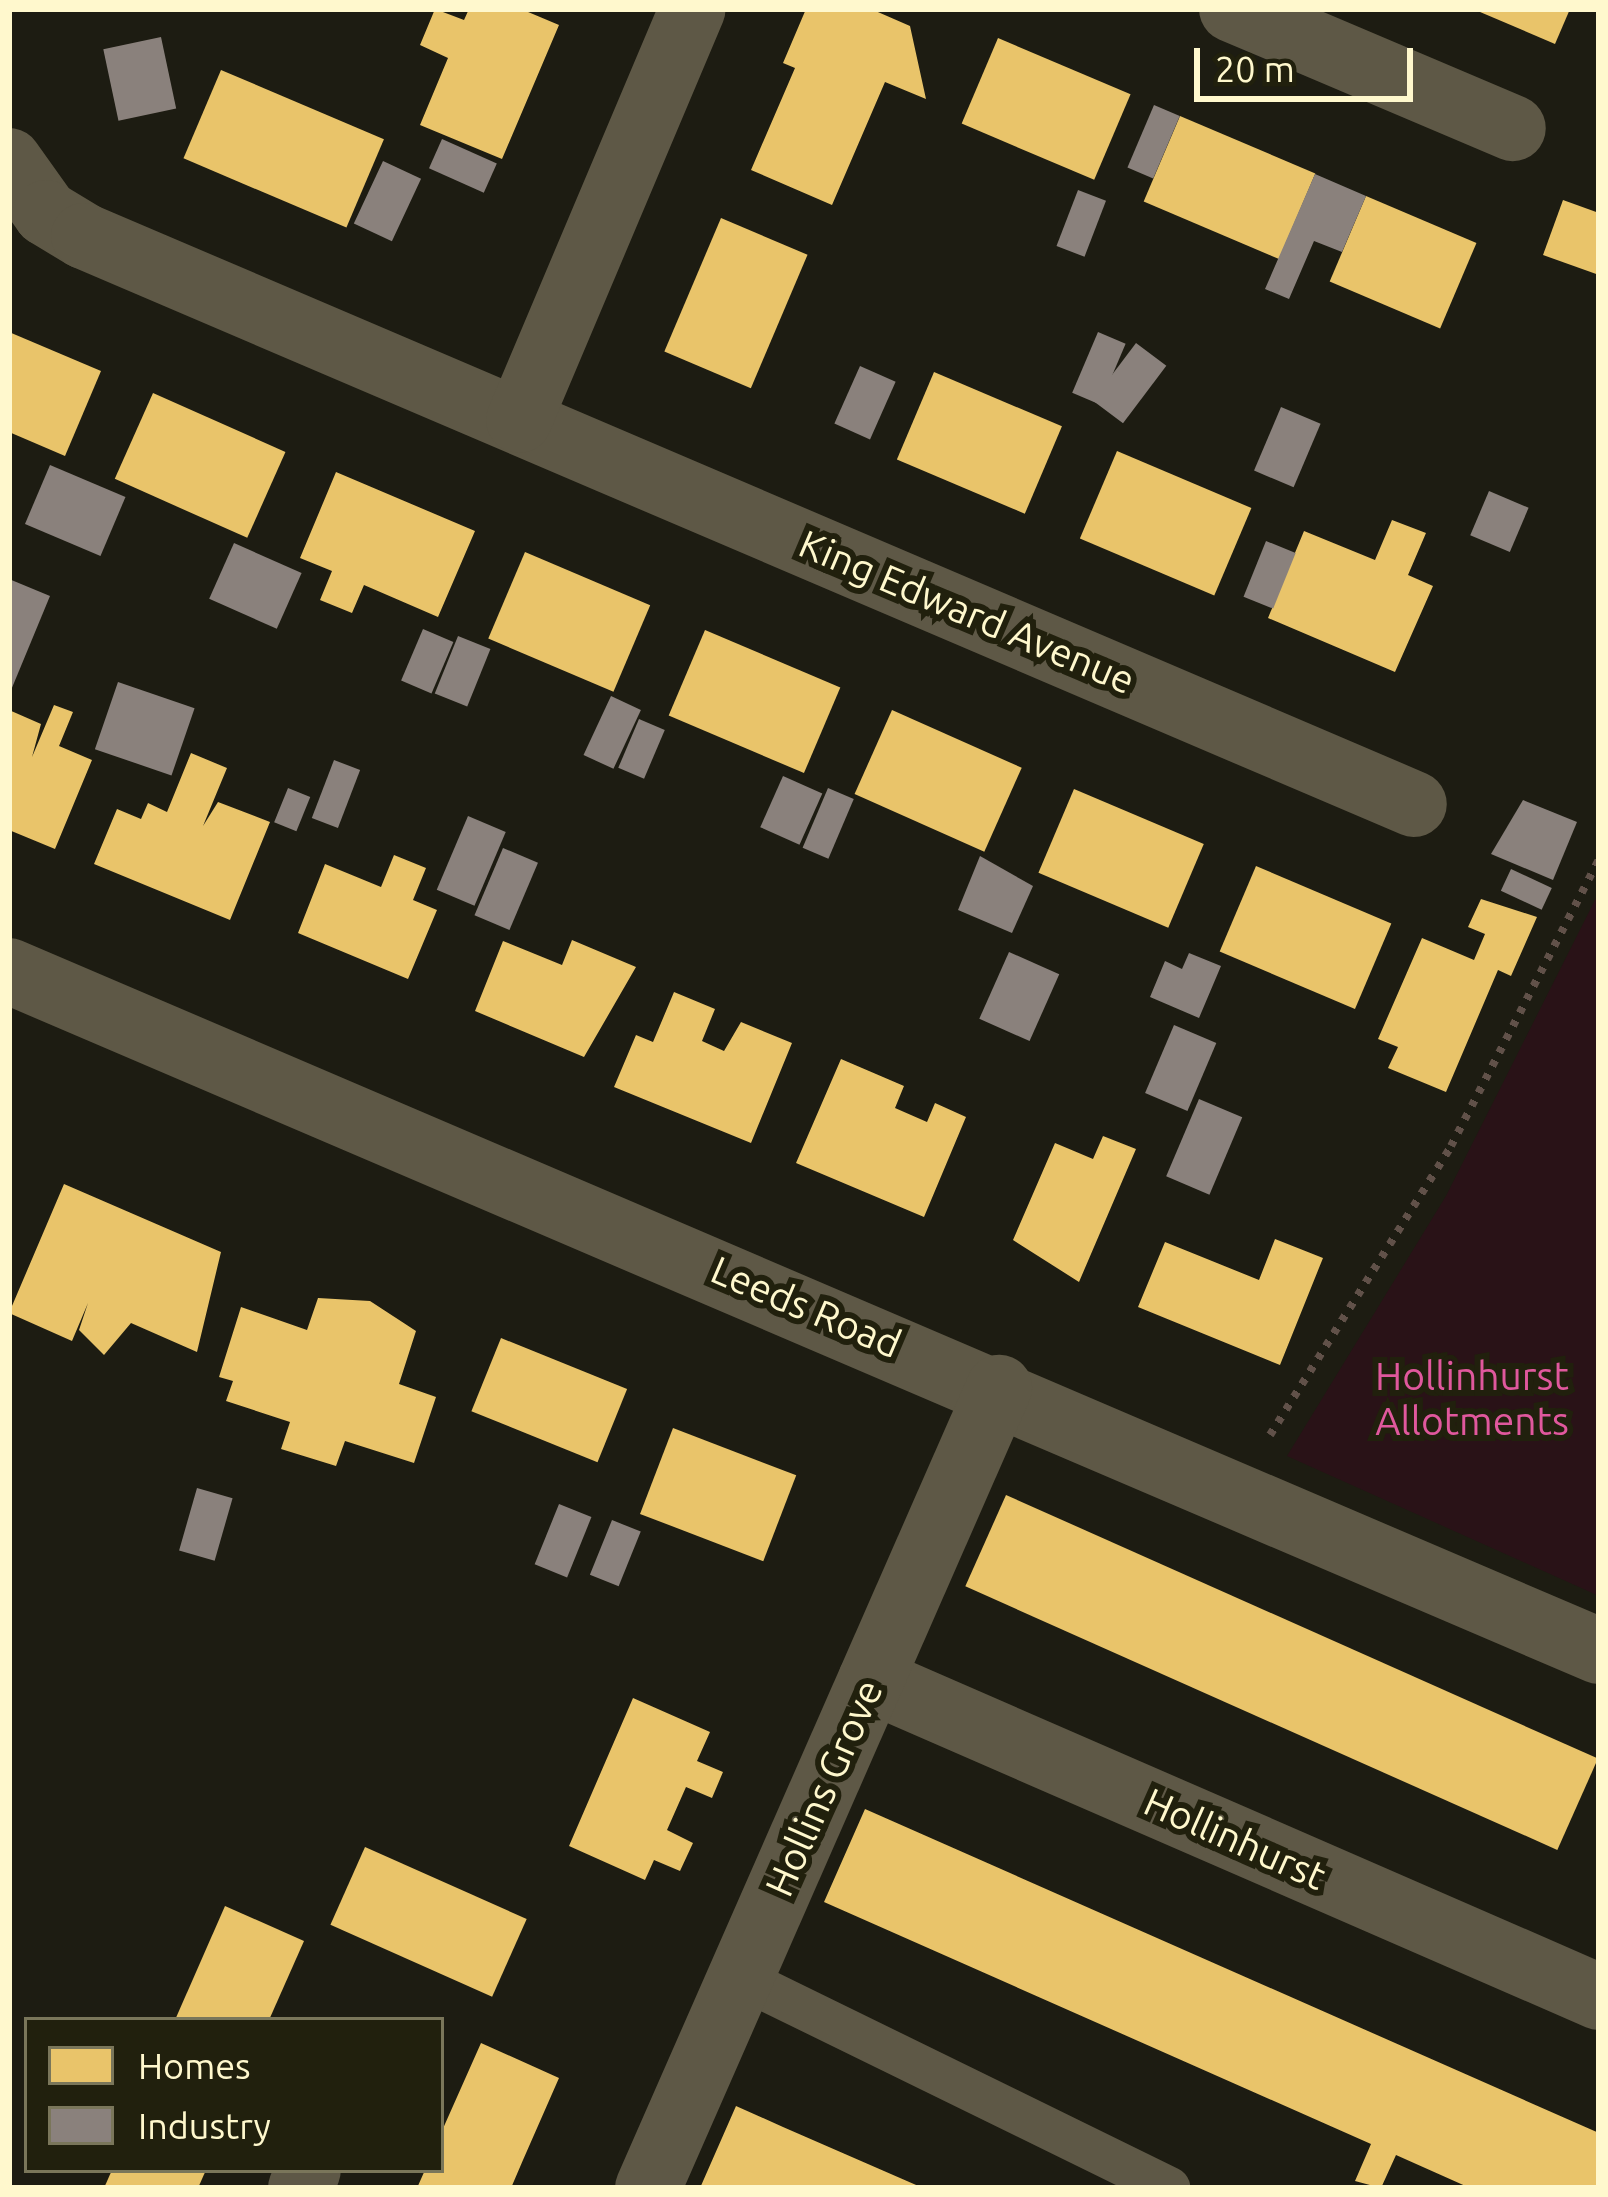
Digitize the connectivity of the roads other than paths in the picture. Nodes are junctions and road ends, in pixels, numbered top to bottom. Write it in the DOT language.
graph roads {
  1 [pos="693,9"];
  2 [pos="1232,9"];
  3 [pos="1513,128"];
  4 [pos="9,161"];
  5 [pos="519,420"];
  6 [pos="1414,804"];
  7 [pos="9,971"];
  8 [pos="998,1388"];
  9 [pos="1599,1651"];
  10 [pos="871,1680"];
  11 [pos="741,1978"];
  12 [pos="1599,1997"];
  13 [pos="648,2188"];
  14 [pos="1169,2188"];
  1 -- 5 [label="street"];
  2 -- 3 [label="street"];
  4 -- 5 [label="street, King Edward Avenue"];
  5 -- 6 [label="street, King Edward Avenue"];
  7 -- 8 [label="street, Leeds Road"];
  8 -- 9 [label="street, Leeds Road"];
  8 -- 10 [label="street, Hollins Grove"];
  10 -- 11 [label="street, Hollins Grove"];
  10 -- 12 [label="street, Hollinhurst"];
  11 -- 13 [label="street, Hollins Grove"];
  11 -- 14 [label="lane"];
}
